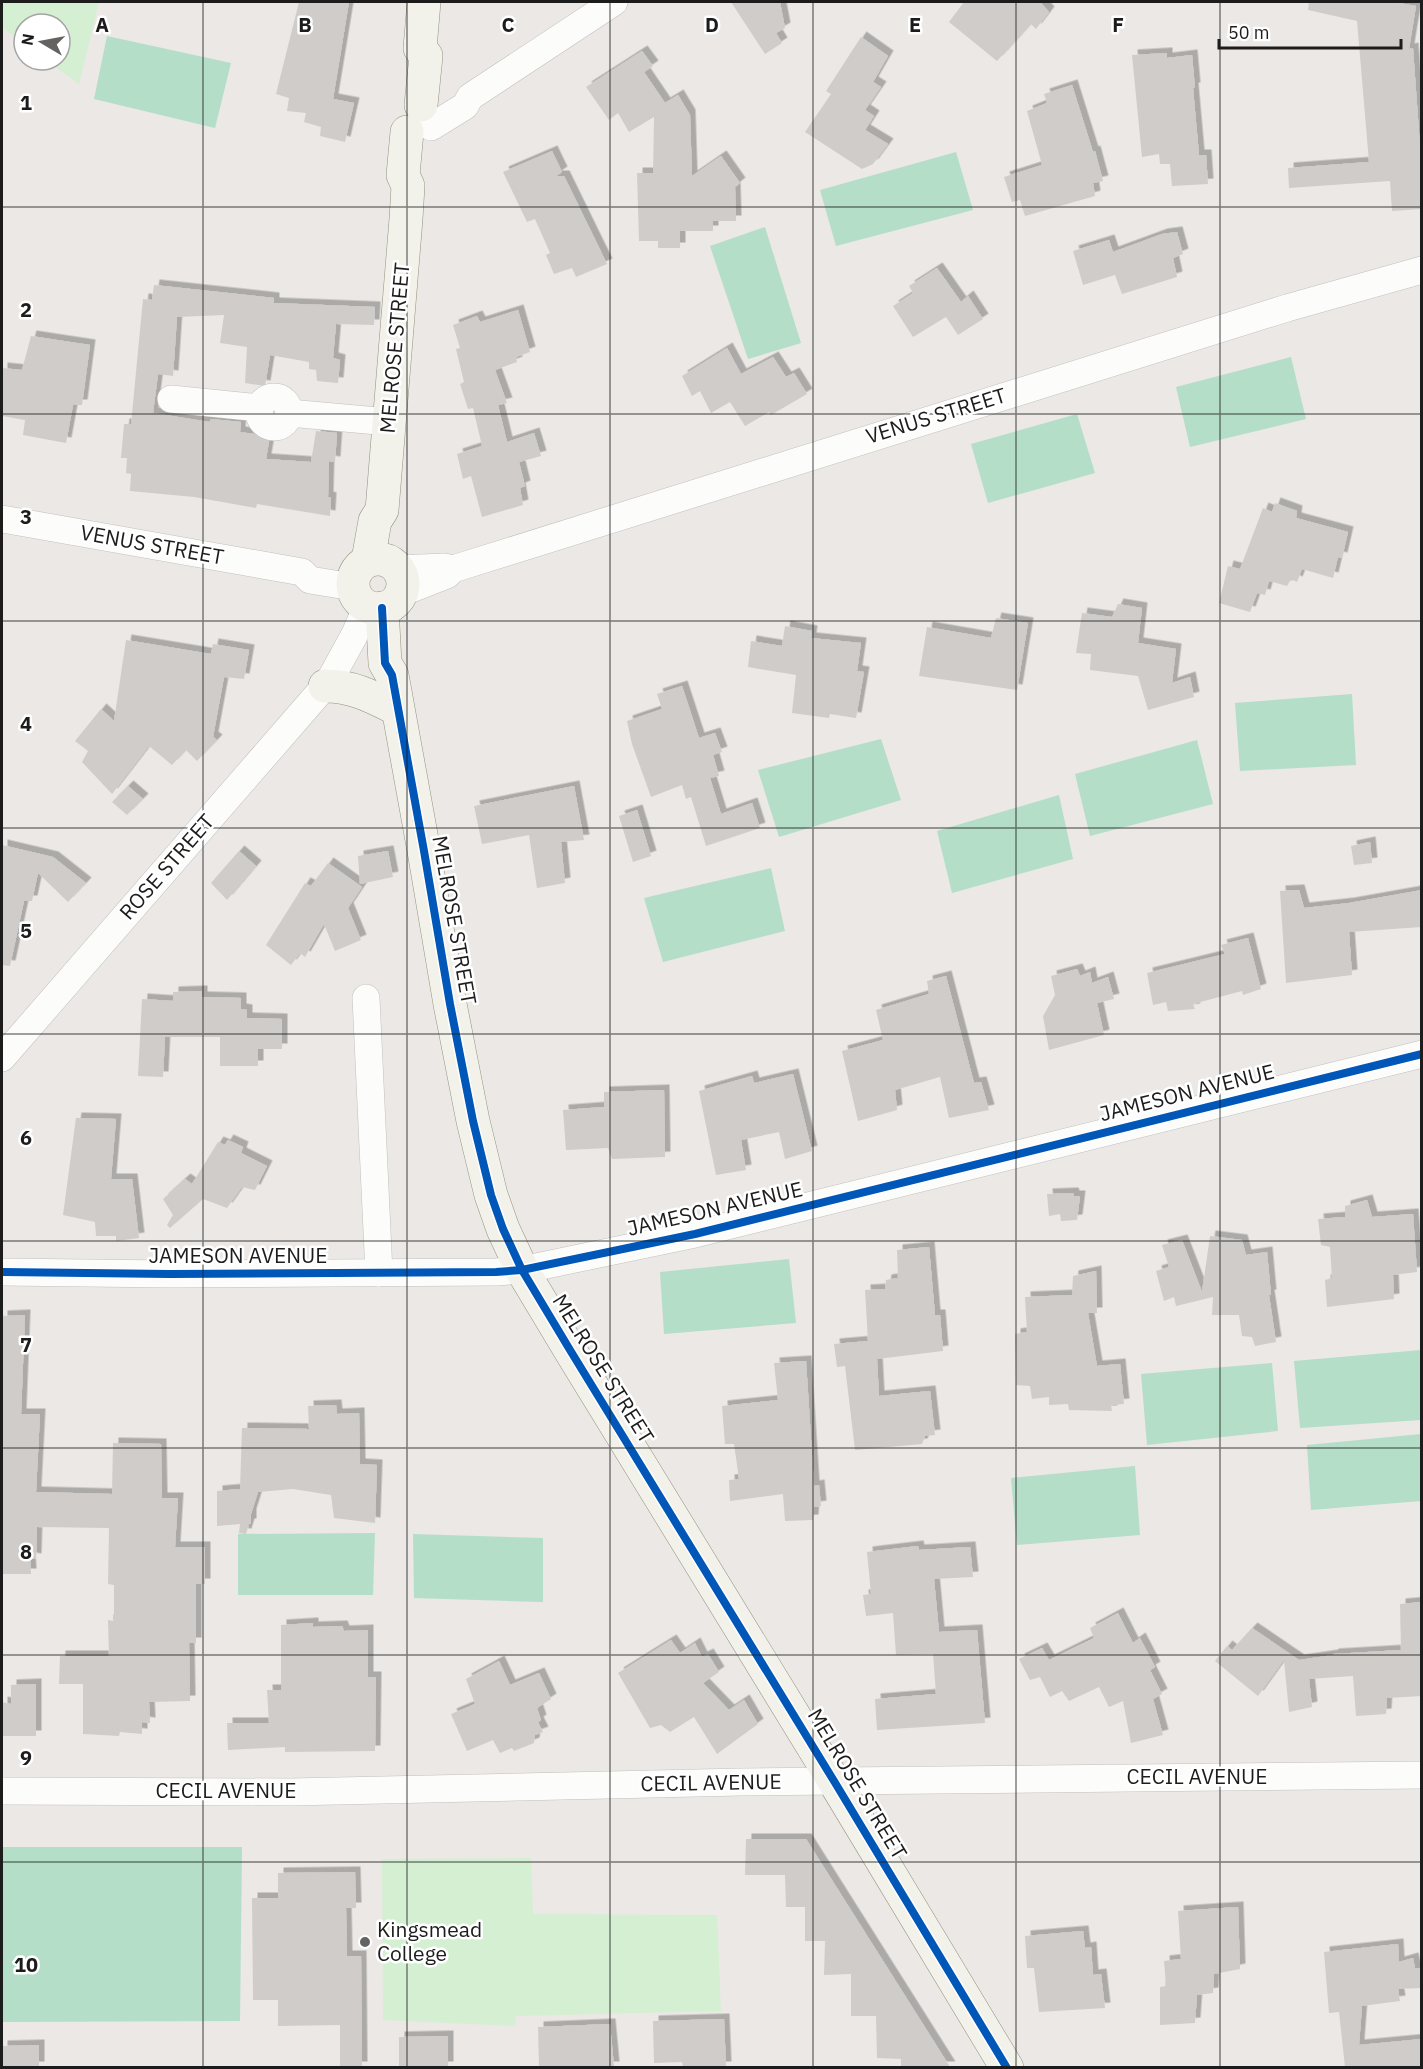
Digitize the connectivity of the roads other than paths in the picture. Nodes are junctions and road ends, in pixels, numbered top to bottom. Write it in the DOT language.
graph roads {
  1 [pos="424,2"];
  2 [pos="614,2"];
  3 [pos="419,119"];
  4 [pos="1422,270"];
  5 [pos="171,399"];
  6 [pos="389,422"];
  7 [pos="2,519"];
  8 [pos="379,586"];
  9 [pos="329,681"];
  10 [pos="397,709"];
  11 [pos="366,998"];
  12 [pos="1422,1054"];
  13 [pos="2,1058"];
  14 [pos="522,1270"];
  15 [pos="2,1272"];
  16 [pos="379,1273"];
  17 [pos="1422,1775"];
  18 [pos="834,1781"];
  19 [pos="2,1791"];
  20 [pos="1007,2067"];
  1 -- 3 [label="street, MELROSE STREET"];
  2 -- 3 [label="street"];
  3 -- 6 [label="street, MELROSE STREET"];
  4 -- 8 [label="street, VENUS STREET"];
  5 -- 6 [label="street"];
  6 -- 8 [label="street, MELROSE STREET"];
  7 -- 8 [label="street, VENUS STREET"];
  8 -- 9 [label="street, ROSE STREET"];
  8 -- 10 [label="street, MELROSE STREET"];
  9 -- 10 [label="street"];
  9 -- 13 [label="street, ROSE STREET"];
  10 -- 14 [label="street, MELROSE STREET"];
  11 -- 16 [label="street"];
  12 -- 14 [label="street, JAMESON AVENUE"];
  14 -- 16 [label="street, JAMESON AVENUE"];
  14 -- 18 [label="street, MELROSE STREET"];
  15 -- 16 [label="street, JAMESON AVENUE"];
  17 -- 18 [label="street, CECIL AVENUE"];
  18 -- 19 [label="street, CECIL AVENUE"];
  18 -- 20 [label="street, MELROSE STREET"];
}
